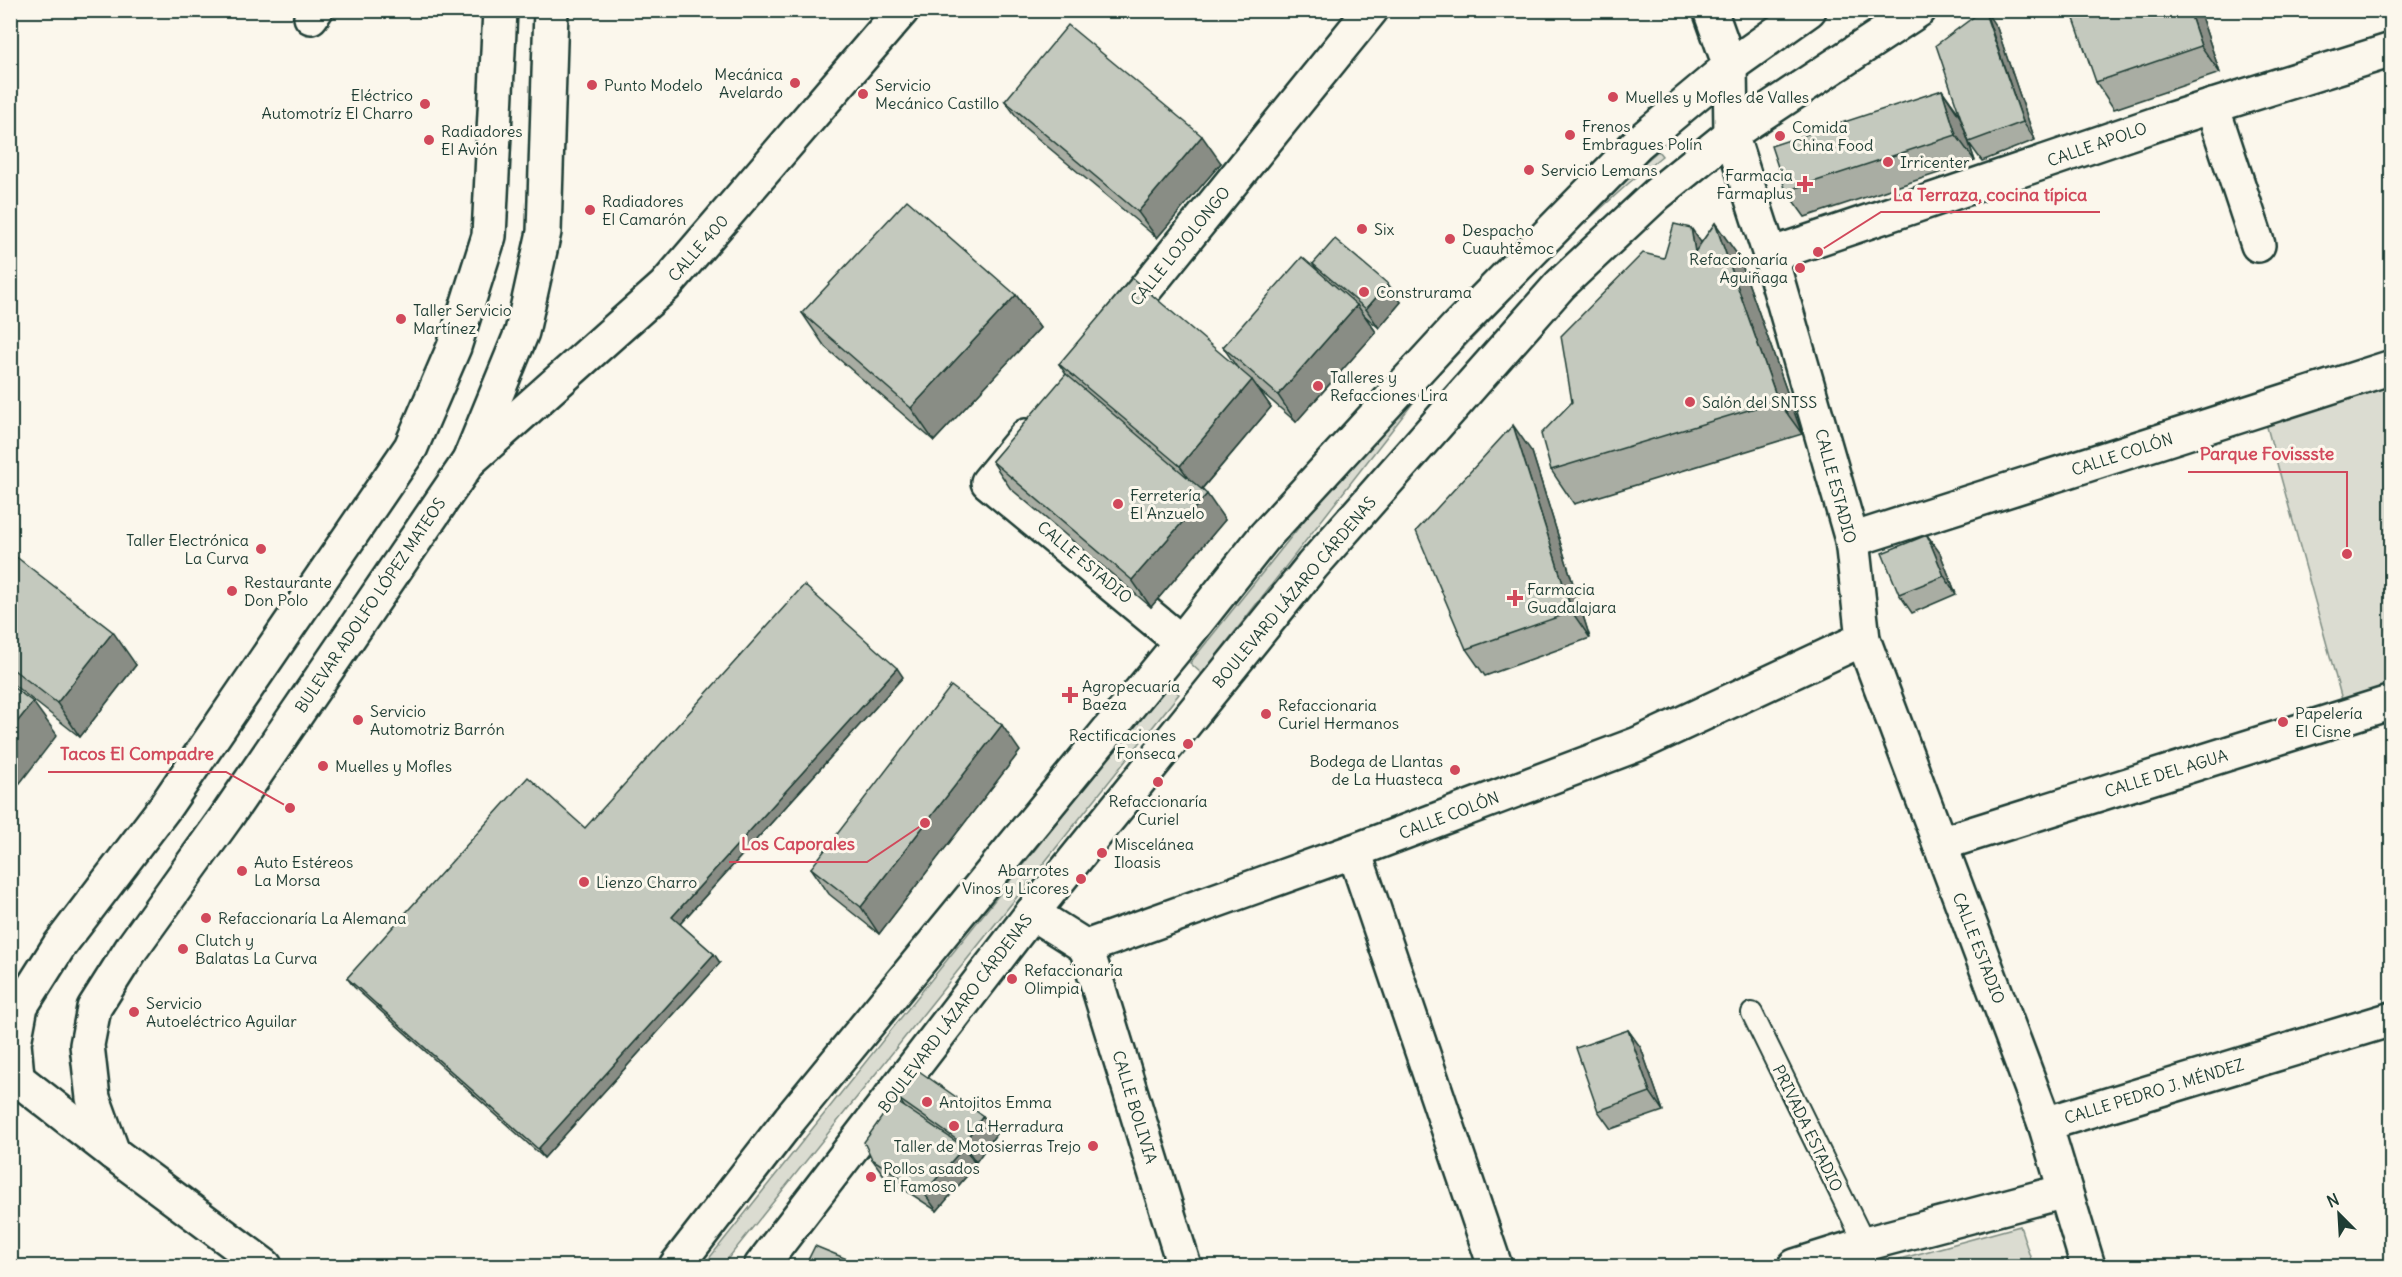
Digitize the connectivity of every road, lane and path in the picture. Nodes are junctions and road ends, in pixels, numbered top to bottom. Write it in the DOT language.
graph roads {
  1 [pos="500,10"];
  2 [pos="551,10"];
  3 [pos="902,10"];
  4 [pos="1371,10"];
  5 [pos="1710,10"];
  6 [pos="1809,10"];
  7 [pos="1919,10"];
  8 [pos="2391,50"];
  9 [pos="1730,66"];
  10 [pos="2212,106"];
  11 [pos="1731,134"];
  12 [pos="2258,245"];
  13 [pos="1770,255"];
  14 [pos="1101,343"];
  15 [pos="2391,367"];
  16 [pos="1041,417"];
  17 [pos="469,461"];
  18 [pos="1852,540"];
  19 [pos="1863,639"];
  20 [pos="1182,642"];
  21 [pos="2391,702"];
  22 [pos="1940,844"];
  23 [pos="1354,851"];
  24 [pos="1032,913"];
  25 [pos="1086,946"];
  26 [pos="1752,1013"];
  27 [pos="2391,1019"];
  28 [pos="14,1075"];
  29 [pos="2045,1124"];
  30 [pos="113,1153"];
  31 [pos="2065,1191"];
  32 [pos="1865,1244"];
  33 [pos="265,1266"];
  34 [pos="676,1266"];
  35 [pos="761,1266"];
  36 [pos="1184,1266"];
  37 [pos="1495,1266"];
  38 [pos="1795,1266"];
  39 [pos="2088,1266"];
  1 -- 28 [label="street"];
  2 -- 17 [label="street, BULEVAR ADOLFO LÓPEZ MATEOS"];
  3 -- 17 [label="street, CALLE 400"];
  4 -- 14 [label="street, CALLE LOJOLONGO"];
  5 -- 9 [label="street, CALLE ESTADIO"];
  6 -- 9 [label="street"];
  7 -- 11 [label="street, BOULEVARD LÁZARO CÁRDENAS"];
  8 -- 10 [label="street, CALLE APOLO"];
  9 -- 11 [label="street, CALLE ESTADIO"];
  9 -- 20 [label="street"];
  10 -- 12 [label="street"];
  10 -- 13 [label="street, CALLE APOLO"];
  11 -- 13 [label="street, CALLE ESTADIO"];
  11 -- 24 [label="street, BOULEVARD LÁZARO CÁRDENAS"];
  13 -- 18 [label="street, CALLE ESTADIO"];
  15 -- 18 [label="street, CALLE COLÓN"];
  16 -- 20 [label="street, CALLE ESTADIO"];
  17 -- 30 [label="street, BULEVAR ADOLFO LÓPEZ MATEOS"];
  18 -- 19 [label="street, CALLE ESTADIO"];
  19 -- 22 [label="street, CALLE ESTADIO"];
  19 -- 23 [label="street, CALLE COLÓN"];
  20 -- 34 [label="street"];
  21 -- 22 [label="street, CALLE DEL AGUA"];
  22 -- 29 [label="street, CALLE ESTADIO"];
  23 -- 25 [label="street, CALLE COLÓN"];
  23 -- 37 [label="street"];
  24 -- 25 [label="street"];
  24 -- 35 [label="street, BOULEVARD LÁZARO CÁRDENAS"];
  25 -- 36 [label="street, CALLE BOLIVIA"];
  26 -- 32 [label="lane, PRIVADA ESTADIO"];
  27 -- 29 [label="street, CALLE PEDRO J. MÉNDEZ"];
  28 -- 30 [label="street"];
  29 -- 31 [label="street, CALLE PEDRO J. MÉNDEZ"];
  30 -- 33 [label="street"];
  31 -- 32 [label="street"];
  31 -- 39 [label="street, CALLE PEDRO J. MÉNDEZ"];
  32 -- 38 [label="street"];
}
